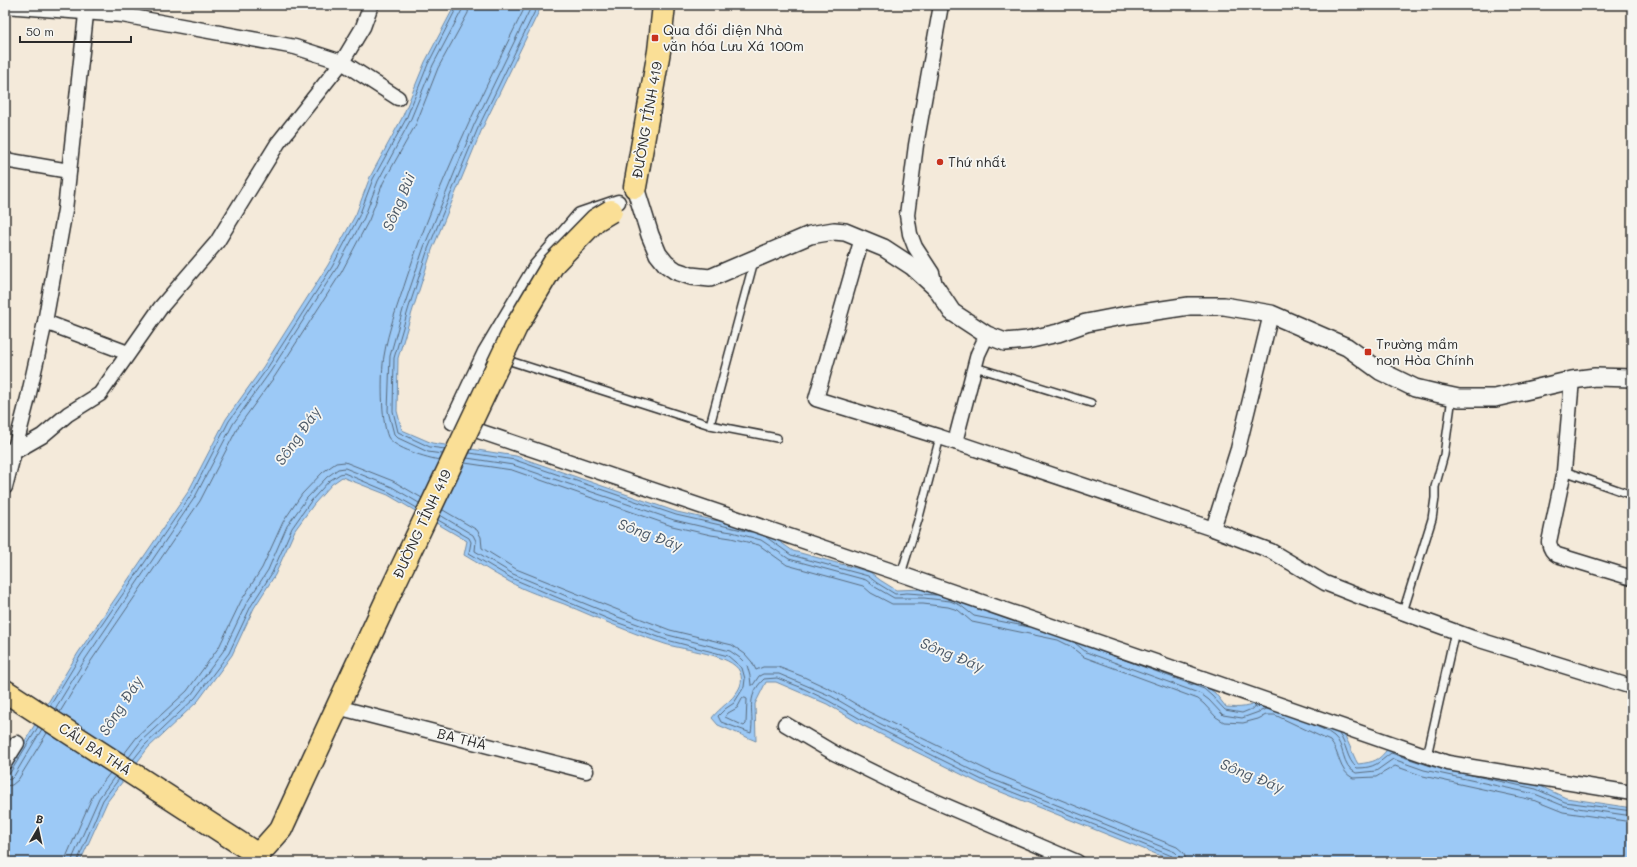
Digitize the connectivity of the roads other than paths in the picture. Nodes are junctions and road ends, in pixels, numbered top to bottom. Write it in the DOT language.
graph roads {
  1 [pos="371,5"];
  2 [pos="664,5"];
  3 [pos="941,5"];
  4 [pos="5,6"];
  5 [pos="87,9"];
  6 [pos="342,62"];
  7 [pos="398,98"];
  8 [pos="5,160"];
  9 [pos="69,171"];
  10 [pos="635,187"];
  11 [pos="614,206"];
  12 [pos="862,238"];
  13 [pos="754,258"];
  14 [pos="936,288"];
  15 [pos="1271,314"];
  16 [pos="45,322"];
  17 [pos="986,335"];
  18 [pos="128,352"];
  19 [pos="485,352"];
  20 [pos="975,367"];
  21 [pos="1632,378"];
  22 [pos="1572,380"];
  23 [pos="1453,396"];
  24 [pos="1091,403"];
  25 [pos="710,425"];
  26 [pos="940,437"];
  27 [pos="776,438"];
  28 [pos="955,442"];
  29 [pos="10,451"];
  30 [pos="1564,471"];
  31 [pos="5,487"];
  32 [pos="1632,495"];
  33 [pos="1213,529"];
  34 [pos="901,574"];
  35 [pos="1632,578"];
  36 [pos="1403,612"];
  37 [pos="1455,631"];
  38 [pos="1632,687"];
  39 [pos="5,691"];
  40 [pos="337,708"];
  41 [pos="785,724"];
  42 [pos="17,743"];
  43 [pos="1427,756"];
  44 [pos="5,762"];
  45 [pos="586,772"];
  46 [pos="1632,793"];
  47 [pos="258,858"];
  48 [pos="1077,862"];
  1 -- 6 [label="street"];
  2 -- 10 [label="main road, ĐƯỜNG TỈNH 419"];
  3 -- 14 [label="street"];
  4 -- 5 [label="street"];
  5 -- 6 [label="street"];
  5 -- 9 [label="street"];
  6 -- 7 [label="street"];
  6 -- 18 [label="street"];
  8 -- 9 [label="street"];
  9 -- 16 [label="street"];
  10 -- 11 [label="street"];
  10 -- 13 [label="street"];
  11 -- 19 [label="street"];
  11 -- 40 [label="main road, ĐƯỜNG TỈNH 419, bridge"];
  12 -- 13 [label="street"];
  12 -- 14 [label="street"];
  12 -- 26 [label="street"];
  13 -- 25 [label="lane"];
  14 -- 17 [label="street"];
  15 -- 17 [label="street"];
  15 -- 23 [label="street"];
  15 -- 33 [label="street"];
  16 -- 18 [label="street"];
  16 -- 29 [label="street"];
  17 -- 20 [label="street"];
  18 -- 29 [label="street"];
  19 -- 25 [label="lane"];
  19 -- 34 [label="street"];
  20 -- 24 [label="lane"];
  20 -- 28 [label="street"];
  21 -- 22 [label="street"];
  22 -- 23 [label="street"];
  22 -- 30 [label="street"];
  23 -- 36 [label="lane"];
  25 -- 27 [label="lane"];
  26 -- 28 [label="street"];
  26 -- 34 [label="lane"];
  28 -- 33 [label="street"];
  29 -- 31 [label="street"];
  30 -- 32 [label="lane"];
  30 -- 35 [label="street"];
  33 -- 36 [label="street"];
  34 -- 43 [label="street"];
  36 -- 37 [label="street"];
  37 -- 38 [label="street"];
  37 -- 43 [label="lane"];
  39 -- 47 [label="main road, CẦU BA THÁ"];
  40 -- 45 [label="street, BA THÁ"];
  40 -- 47 [label="main road, ĐƯỜNG TỈNH 419"];
  41 -- 48 [label="street"];
  42 -- 44 [label="street"];
  43 -- 46 [label="street"];
}
